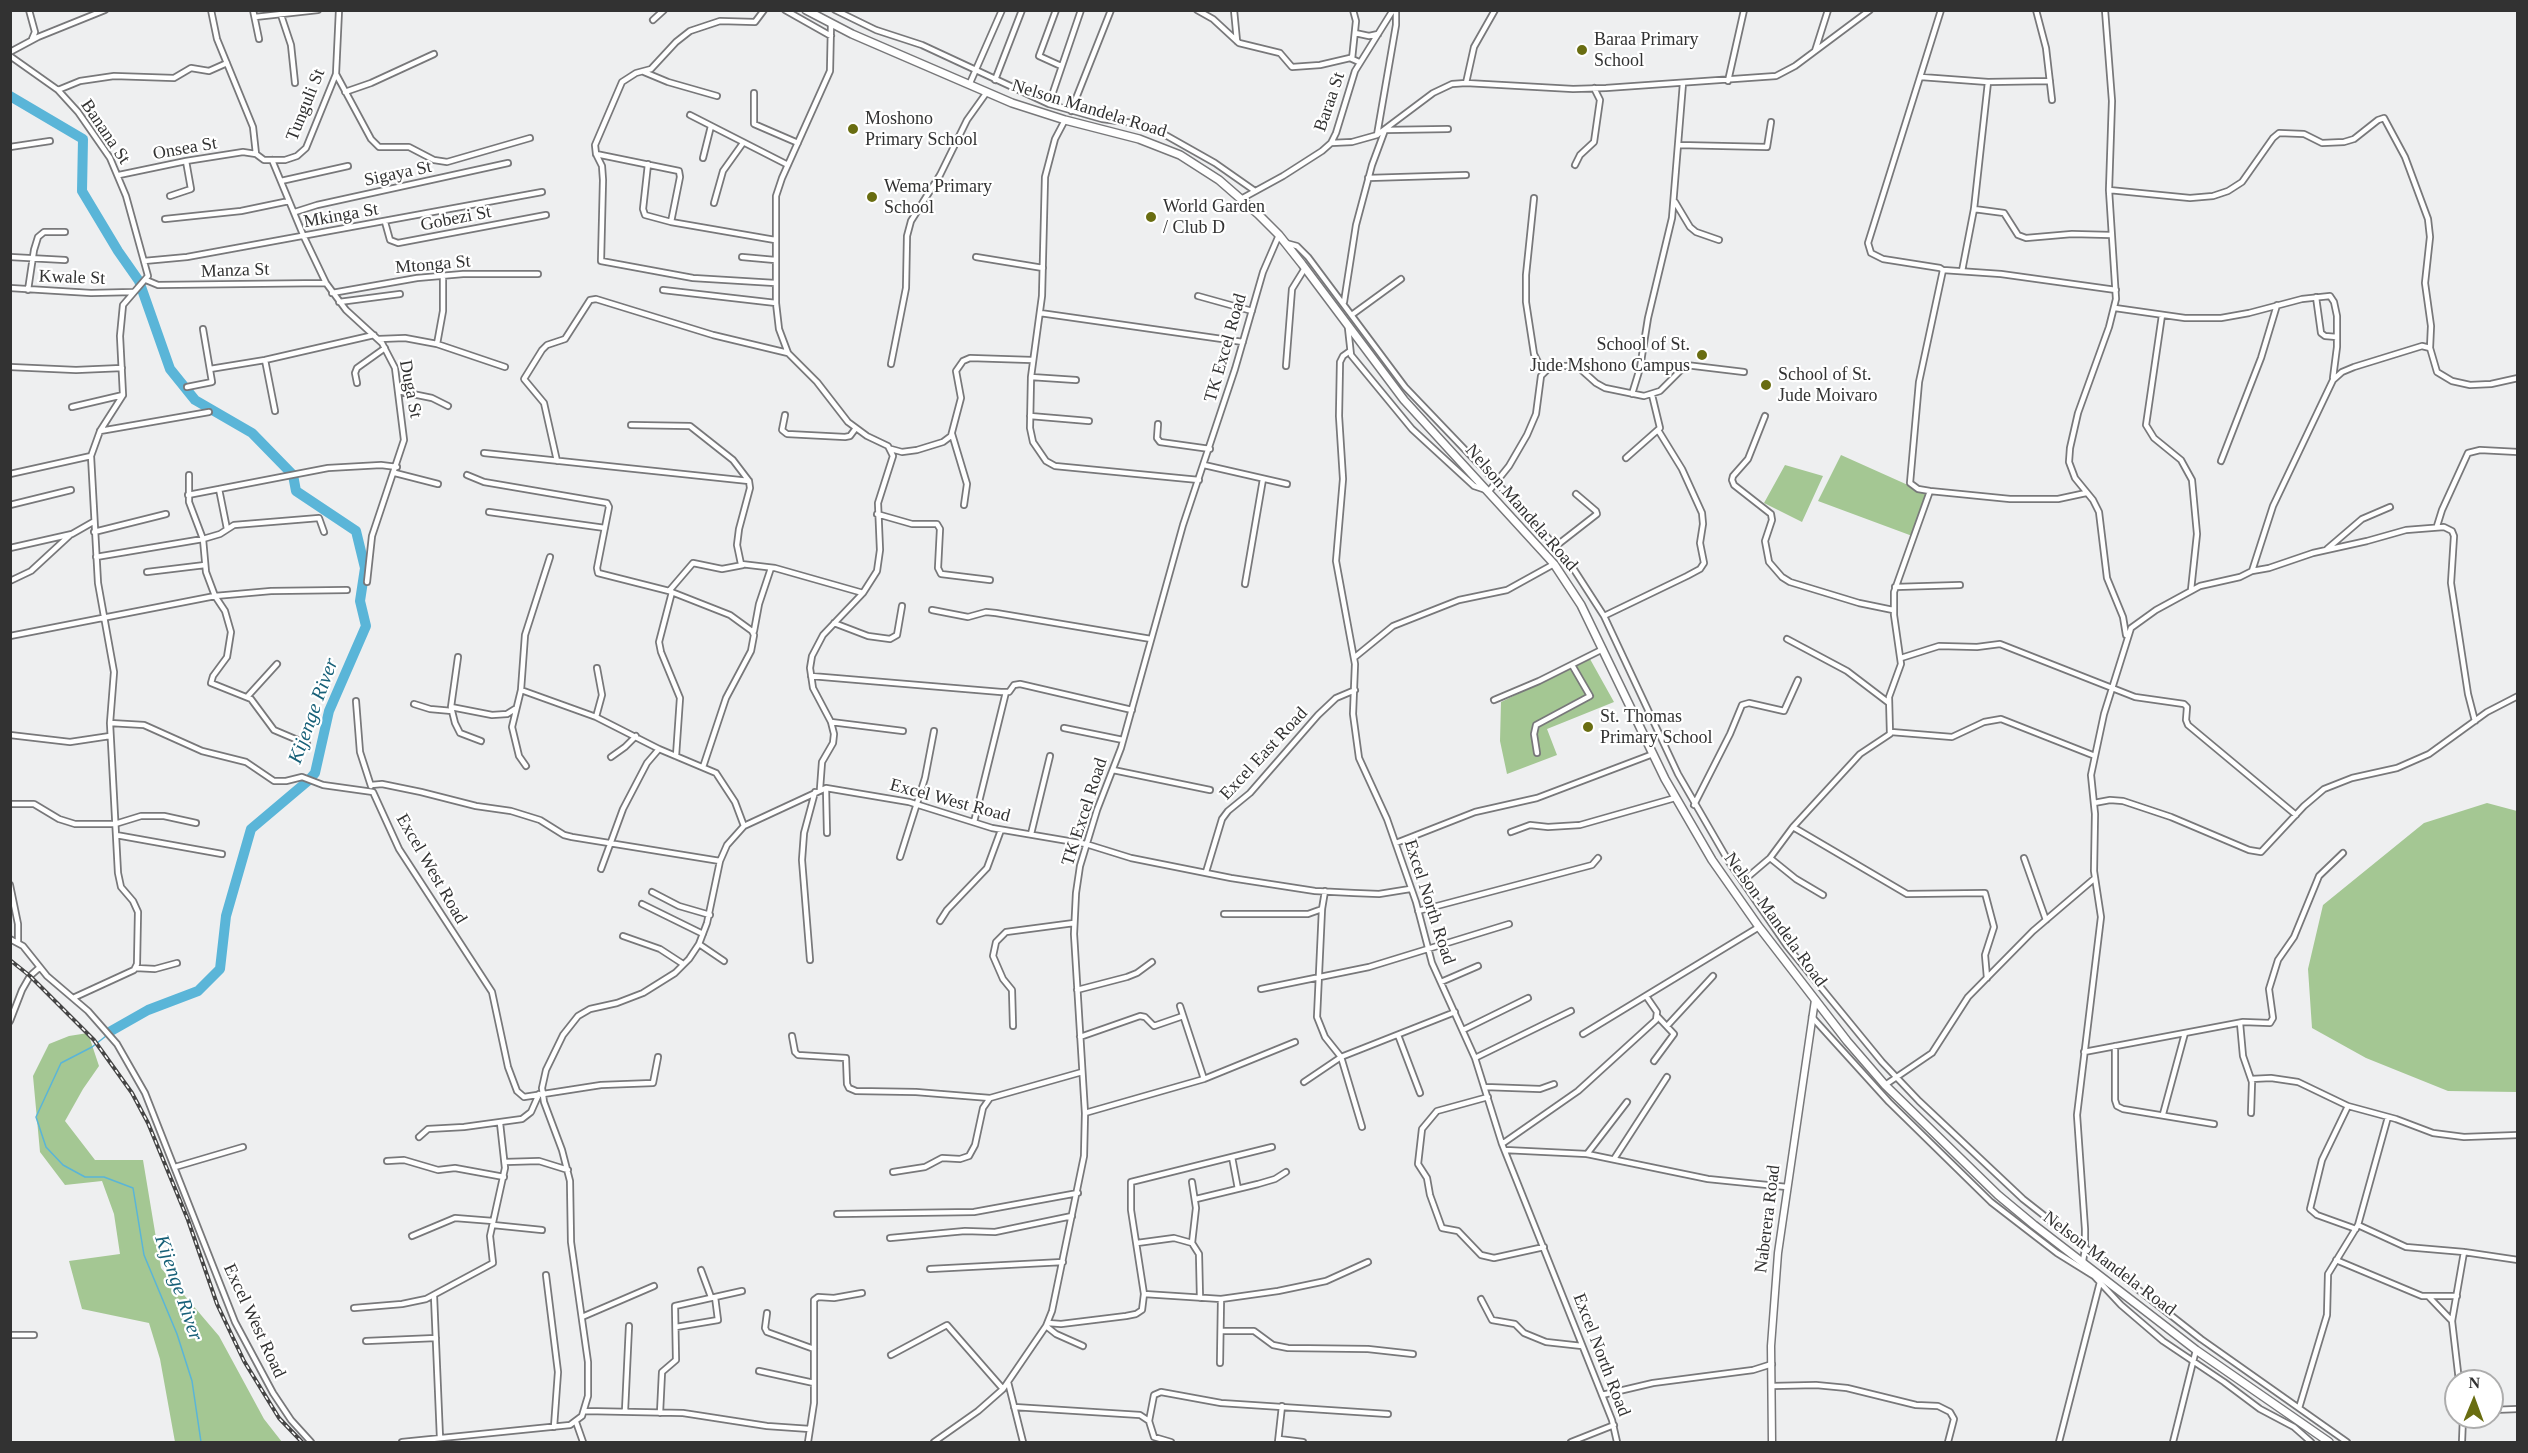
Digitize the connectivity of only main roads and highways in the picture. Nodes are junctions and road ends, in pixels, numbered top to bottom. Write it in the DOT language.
graph roads {
  1 [pos="806,10"];
  2 [pos="2329,1443"];
  1 -- 2 [label="main road, Nelson Mandela Road"];
}
